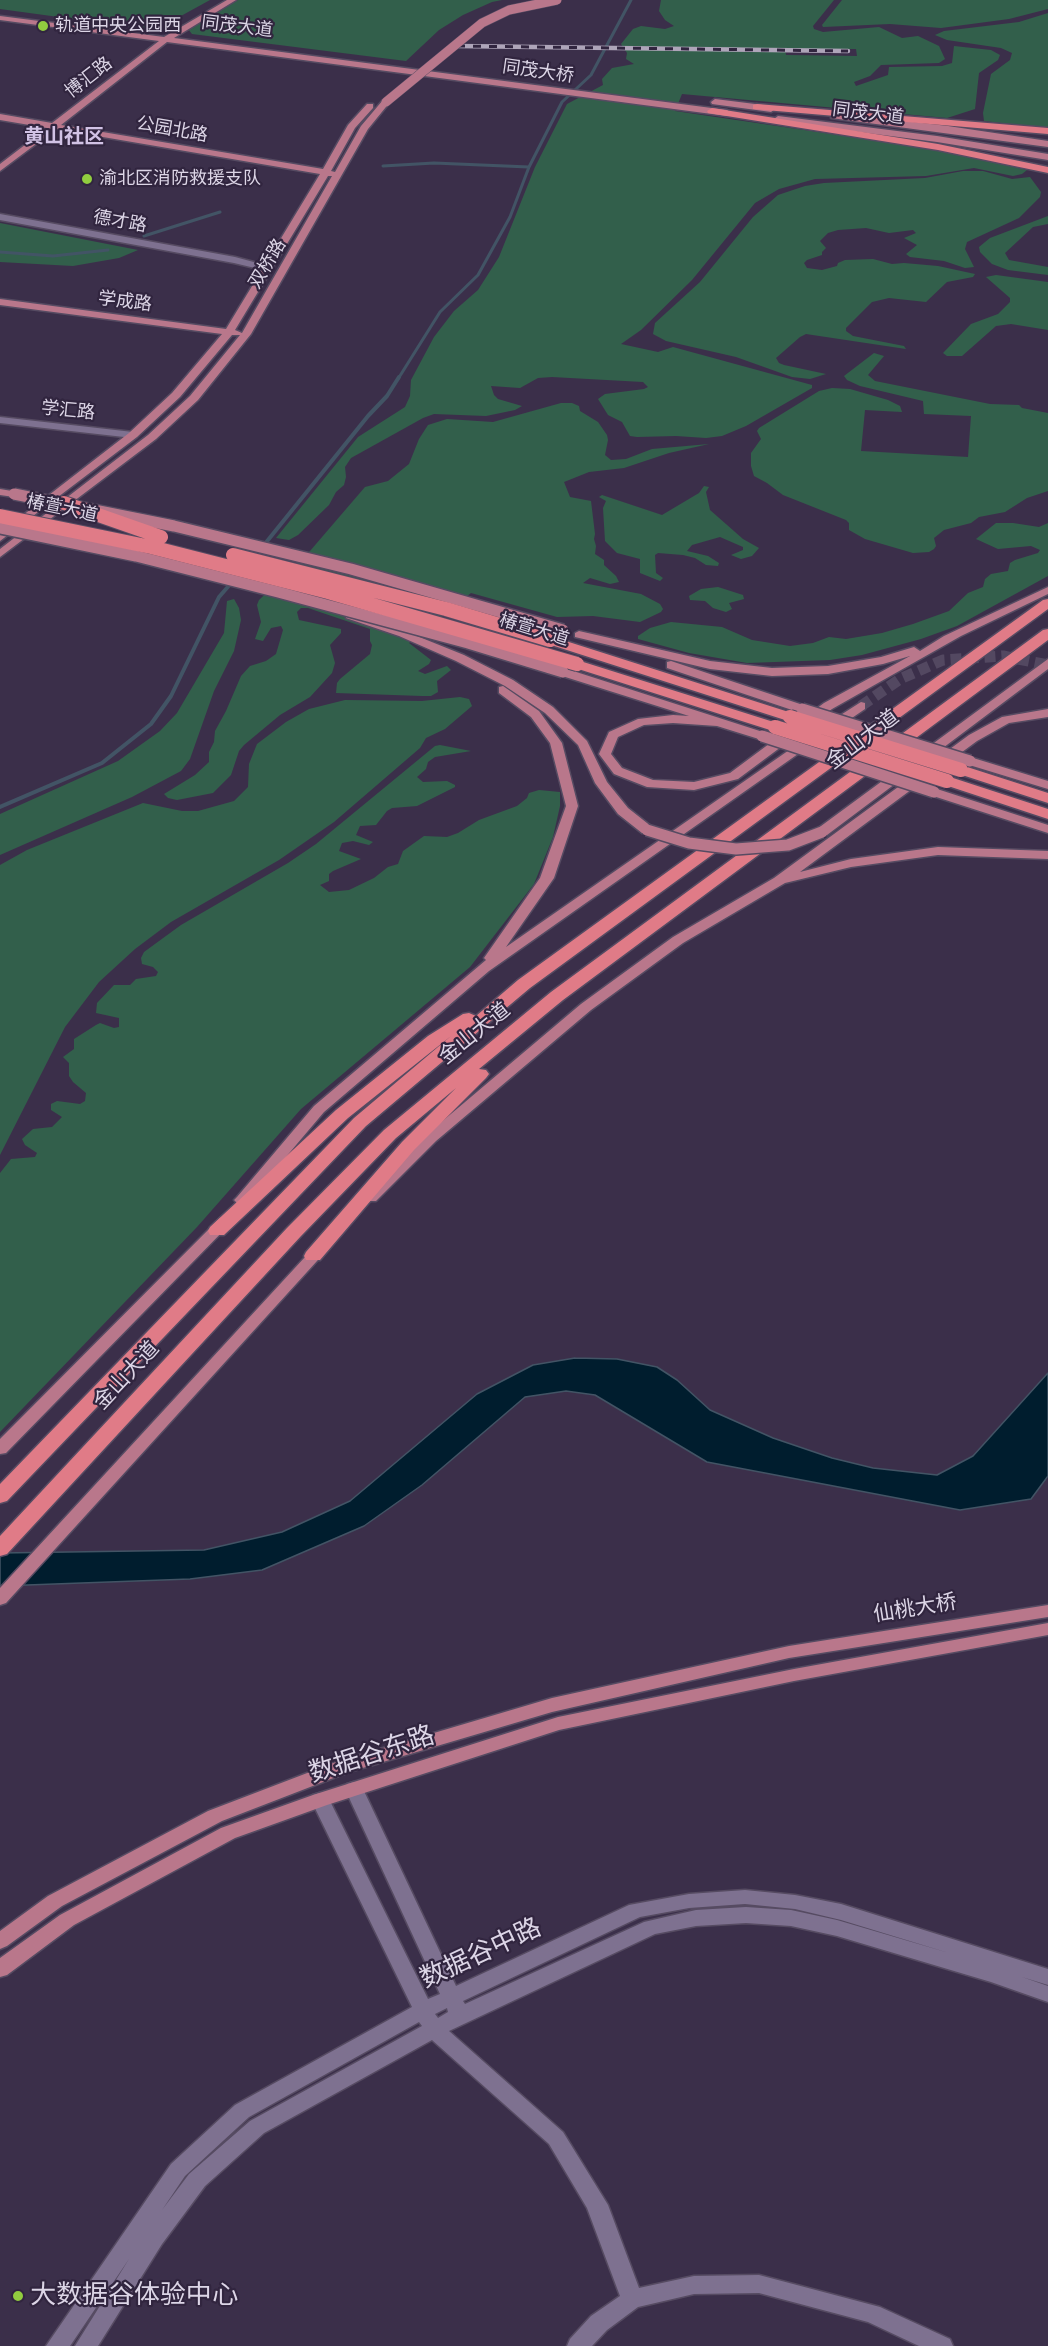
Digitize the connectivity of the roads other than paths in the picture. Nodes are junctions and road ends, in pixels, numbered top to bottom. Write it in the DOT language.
graph roads {
  1 [pos="217,0"];
  2 [pos="232,0"];
  3 [pos="530,0"];
  4 [pos="557,0"];
  5 [pos="0,12"];
  6 [pos="0,18"];
  7 [pos="464,26"];
  8 [pos="162,36"];
  9 [pos="441,44"];
  10 [pos="398,63"];
  11 [pos="389,69"];
  12 [pos="691,100"];
  13 [pos="757,107"];
  14 [pos="683,108"];
  15 [pos="712,111"];
  16 [pos="0,119"];
  17 [pos="45,127"];
  18 [pos="1048,131"];
  19 [pos="1048,144"];
  20 [pos="0,157"];
  21 [pos="1048,157"];
  22 [pos="0,168"];
  23 [pos="1048,170"];
  24 [pos="324,174"];
  25 [pos="337,177"];
  26 [pos="0,217"];
  27 [pos="278,253"];
  28 [pos="235,260"];
  29 [pos="265,272"];
  30 [pos="0,302"];
  31 [pos="0,308"];
  32 [pos="226,335"];
  33 [pos="243,337"];
  34 [pos="0,420"];
  35 [pos="133,435"];
  36 [pos="0,492"];
  37 [pos="64,503"];
  38 [pos="0,505"];
  39 [pos="0,516"];
  40 [pos="0,528"];
  41 [pos="28,534"];
  42 [pos="0,538"];
  43 [pos="156,542"];
  44 [pos="0,554"];
  45 [pos="1048,590"];
  46 [pos="278,592"];
  47 [pos="1048,603"];
  48 [pos="1048,633"];
  49 [pos="579,635"];
  50 [pos="956,636"];
  51 [pos="460,658"];
  52 [pos="1048,663"];
  53 [pos="861,706"];
  54 [pos="796,713"];
  55 [pos="1048,713"];
  56 [pos="718,722"];
  57 [pos="965,765"];
  58 [pos="1021,777"];
  59 [pos="1048,779"];
  60 [pos="1048,785"];
  61 [pos="940,786"];
  62 [pos="1048,798"];
  63 [pos="1048,814"];
  64 [pos="1048,829"];
  65 [pos="1048,855"];
  66 [pos="779,881"];
  67 [pos="484,968"];
  68 [pos="524,984"];
  69 [pos="557,996"];
  70 [pos="217,1231"];
  71 [pos="313,1256"];
  72 [pos="0,1449"];
  73 [pos="6,1489"];
  74 [pos="0,1549"];
  75 [pos="0,1599"];
  76 [pos="1048,1611"];
  77 [pos="1048,1629"];
  78 [pos="789,1652"];
  79 [pos="794,1675"];
  80 [pos="354,1789"];
  81 [pos="320,1800"];
  82 [pos="0,1941"];
  83 [pos="0,1970"];
  84 [pos="1048,1977"];
  85 [pos="1048,1994"];
  86 [pos="455,2006"];
  87 [pos="428,2020"];
  88 [pos="632,2299"];
  89 [pos="57,2346"];
  90 [pos="86,2346"];
  91 [pos="578,2346"];
  92 [pos="942,2346"];
  1 -- 8 [label="main road, 博汇路"];
  2 -- 8 [label="main road, 博汇路"];
  3 -- 7 [label="main road"];
  4 -- 25 [label="main road, 双桥路, bridge"];
  5 -- 8 [label="main road, 同茂大道"];
  6 -- 8 [label="main road, 同茂大道"];
  8 -- 10 [label="main road, 同茂大道"];
  8 -- 11 [label="main road, 同茂大道"];
  8 -- 17 [label="main road, 博汇路"];
  9 -- 24 [label="main road, 双桥路"];
  10 -- 12 [label="main road, 同茂大桥"];
  11 -- 14 [label="main road, 同茂大桥"];
  12 -- 13 [label="main road, 同茂大道"];
  13 -- 18 [label="highway"];
  13 -- 19 [label="main road, 同茂大道"];
  14 -- 15 [label="main road, 同茂大道"];
  15 -- 21 [label="main road, 同茂大道"];
  15 -- 23 [label="highway"];
  16 -- 17 [label="main road, 公园北路"];
  17 -- 20 [label="main road, 博汇路"];
  17 -- 22 [label="main road, 博汇路"];
  17 -- 24 [label="main road, 公园北路"];
  24 -- 25 [label="main road, 公园北路"];
  24 -- 27 [label="main road, 双桥路"];
  25 -- 33 [label="main road, 双桥路"];
  26 -- 28 [label="street, 德才路"];
  27 -- 28 [label="street, 德才路"];
  27 -- 29 [label="main road, 双桥路"];
  28 -- 29 [label="street, 德才路"];
  29 -- 32 [label="main road, 双桥路"];
  30 -- 32 [label="main road, 学成路"];
  31 -- 32 [label="main road, 学成路"];
  32 -- 33 [label="main road, 学成路"];
  32 -- 35 [label="main road, 双桥路"];
  33 -- 44 [label="main road, 双桥路"];
  34 -- 35 [label="street, 学汇路"];
  35 -- 42 [label="main road, 双桥路"];
  36 -- 37 [label="main road, bridge"];
  37 -- 43 [label="highway, bridge"];
  37 -- 49 [label="main road, bridge"];
  38 -- 43 [label="highway, 椿萱大道, bridge"];
  39 -- 43 [label="highway, 椿萱大道, bridge"];
  40 -- 41 [label="main road, bridge"];
  41 -- 43 [label="highway, bridge"];
  41 -- 46 [label="main road, bridge"];
  43 -- 54 [label="highway, 椿萱大道, bridge"];
  43 -- 61 [label="highway, 椿萱大道, bridge"];
  45 -- 50 [label="main road"];
  46 -- 51 [label="main road, bridge"];
  46 -- 56 [label="main road, bridge"];
  47 -- 68 [label="highway, 金山大道"];
  48 -- 69 [label="highway, 金山大道"];
  49 -- 50 [label="main road"];
  49 -- 54 [label="main road"];
  50 -- 56 [label="main road"];
  51 -- 52 [label="main road, bridge"];
  51 -- 67 [label="main road"];
  53 -- 67 [label="main road"];
  54 -- 57 [label="highway, 椿萱大道, bridge"];
  55 -- 66 [label="main road"];
  56 -- 61 [label="main road, bridge"];
  57 -- 58 [label="main road"];
  57 -- 62 [label="highway, 椿萱大道"];
  58 -- 59 [label="main road"];
  58 -- 60 [label="main road"];
  61 -- 63 [label="highway, 椿萱大道"];
  61 -- 64 [label="main road"];
  65 -- 66 [label="main road"];
  66 -- 71 [label="main road"];
  67 -- 70 [label="main road"];
  68 -- 70 [label="highway"];
  68 -- 73 [label="highway, 金山大道"];
  69 -- 71 [label="highway"];
  69 -- 74 [label="highway, 金山大道"];
  70 -- 72 [label="main road"];
  71 -- 75 [label="main road"];
  76 -- 78 [label="main road, 仙桃大桥"];
  77 -- 79 [label="main road, 仙桃大桥"];
  78 -- 82 [label="main road, 数据谷东路"];
  79 -- 80 [label="main road, 数据谷东路"];
  80 -- 81 [label="main road, 数据谷东路"];
  80 -- 86 [label="street"];
  81 -- 83 [label="main road, 数据谷东路"];
  81 -- 87 [label="street"];
  84 -- 86 [label="street, 数据谷中路"];
  85 -- 86 [label="street, 数据谷中路"];
  86 -- 87 [label="street, 数据谷中路"];
  87 -- 88 [label="street"];
  87 -- 89 [label="street, 数据谷中路"];
  87 -- 90 [label="street, 数据谷中路"];
  88 -- 91 [label="street"];
  88 -- 92 [label="street"];
}
